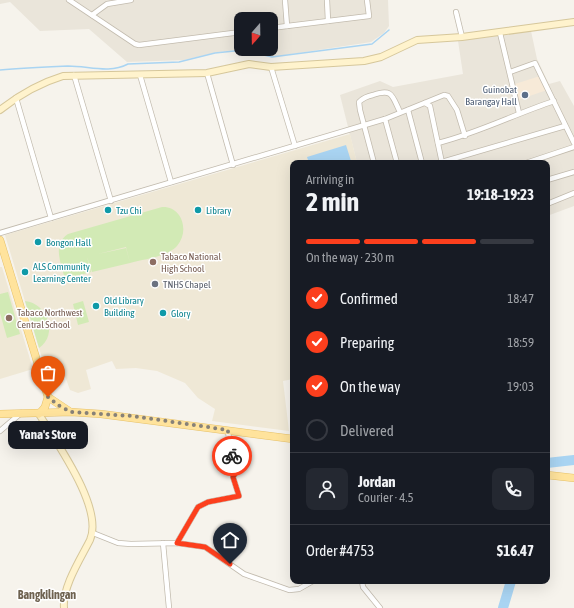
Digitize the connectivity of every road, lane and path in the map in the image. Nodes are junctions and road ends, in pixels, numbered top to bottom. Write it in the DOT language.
graph roads {
  1 [pos="69,0"];
  2 [pos="131,0"];
  3 [pos="285,0"];
  4 [pos="327,0"];
  5 [pos="367,0"];
  6 [pos="456,12"];
  7 [pos="92,15"];
  8 [pos="328,21"];
  9 [pos="574,22"];
  10 [pos="287,26"];
  11 [pos="278,27"];
  12 [pos="234,33"];
  13 [pos="500,33"];
  14 [pos="462,37"];
  15 [pos="272,67"];
  16 [pos="510,72"];
  17 [pos="207,73"];
  18 [pos="74,75"];
  19 [pos="140,75"];
  20 [pos="16,98"];
  21 [pos="554,101"];
  22 [pos="425,103"];
  23 [pos="0,110"];
  24 [pos="408,110"];
  25 [pos="400,112"];
  26 [pos="519,113"];
  27 [pos="385,119"];
  28 [pos="364,124"];
  29 [pos="565,126"];
  30 [pos="465,136"];
  31 [pos="438,143"];
  32 [pos="574,143"];
  33 [pos="296,146"];
  34 [pos="574,147"];
  35 [pos="373,160"];
  36 [pos="396,160"];
  37 [pos="421,160"];
  38 [pos="441,160"];
  39 [pos="452,160"];
  40 [pos="535,160"];
  41 [pos="233,165"];
  42 [pos="574,172"];
  43 [pos="550,179"];
  44 [pos="171,182"];
  45 [pos="574,193"];
  46 [pos="111,201"];
  47 [pos="550,203"];
  48 [pos="51,218"];
  49 [pos="0,233"];
  50 [pos="0,240"];
  51 [pos="48,397"];
  52 [pos="71,412"];
  53 [pos="21,413"];
  54 [pos="0,414"];
  55 [pos="39,414"];
  56 [pos="228,430"];
  57 [pos="0,431"];
  58 [pos="290,439"];
  59 [pos="550,475"];
  60 [pos="574,478"];
  61 [pos="93,533"];
  62 [pos="163,543"];
  63 [pos="177,543"];
  64 [pos="308,584"];
  65 [pos="362,584"];
  66 [pos="64,608"];
  67 [pos="169,608"];
  68 [pos="380,608"];
  1 -- 7 [label="street"];
  2 -- 7 [label="street"];
  3 -- 10 [label="street"];
  4 -- 8 [label="street"];
  5 -- 8 [label="street"];
  6 -- 14 [label="street"];
  7 -- 12 [label="street"];
  8 -- 10 [label="street"];
  9 -- 13 [label="street"];
  10 -- 11 [label="street"];
  13 -- 14 [label="street"];
  13 -- 16 [label="street"];
  14 -- 15 [label="street"];
  15 -- 17 [label="street"];
  15 -- 33 [label="street"];
  16 -- 21 [label="street"];
  16 -- 26 [label="street"];
  17 -- 19 [label="street"];
  17 -- 41 [label="street"];
  18 -- 19 [label="street"];
  18 -- 20 [label="street"];
  18 -- 46 [label="street"];
  19 -- 44 [label="street"];
  20 -- 23 [label="street"];
  20 -- 48 [label="street"];
  21 -- 26 [label="street"];
  21 -- 29 [label="street"];
  22 -- 24 [label="street"];
  22 -- 30 [label="street"];
  22 -- 31 [label="street"];
  24 -- 25 [label="street"];
  24 -- 37 [label="street"];
  25 -- 27 [label="street"];
  25 -- 28 [label="street"];
  26 -- 30 [label="street"];
  27 -- 28 [label="street"];
  27 -- 36 [label="street"];
  28 -- 33 [label="street"];
  28 -- 35 [label="street"];
  29 -- 32 [label="street"];
  29 -- 39 [label="street"];
  30 -- 31 [label="street"];
  31 -- 38 [label="street"];
  33 -- 41 [label="street"];
  34 -- 40 [label="street"];
  41 -- 44 [label="street"];
  42 -- 43 [label="street"];
  44 -- 46 [label="street"];
  45 -- 47 [label="street"];
  46 -- 48 [label="street"];
  48 -- 49 [label="street"];
  50 -- 51 [label="main road"];
  51 -- 52 [label="main road"];
  51 -- 55 [label="main road"];
  52 -- 55 [label="main road"];
  52 -- 56 [label="main road"];
  53 -- 54 [label="main road"];
  53 -- 55 [label="main road"];
  53 -- 57 [label="street"];
  55 -- 61 [label="street"];
  56 -- 58 [label="main road"];
  56 -- 63 [label="street"];
  59 -- 60 [label="main road"];
  61 -- 62 [label="street"];
  61 -- 66 [label="street"];
  62 -- 63 [label="street"];
  62 -- 67 [label="street"];
  63 -- 64 [label="street"];
  65 -- 68 [label="street"];
}
